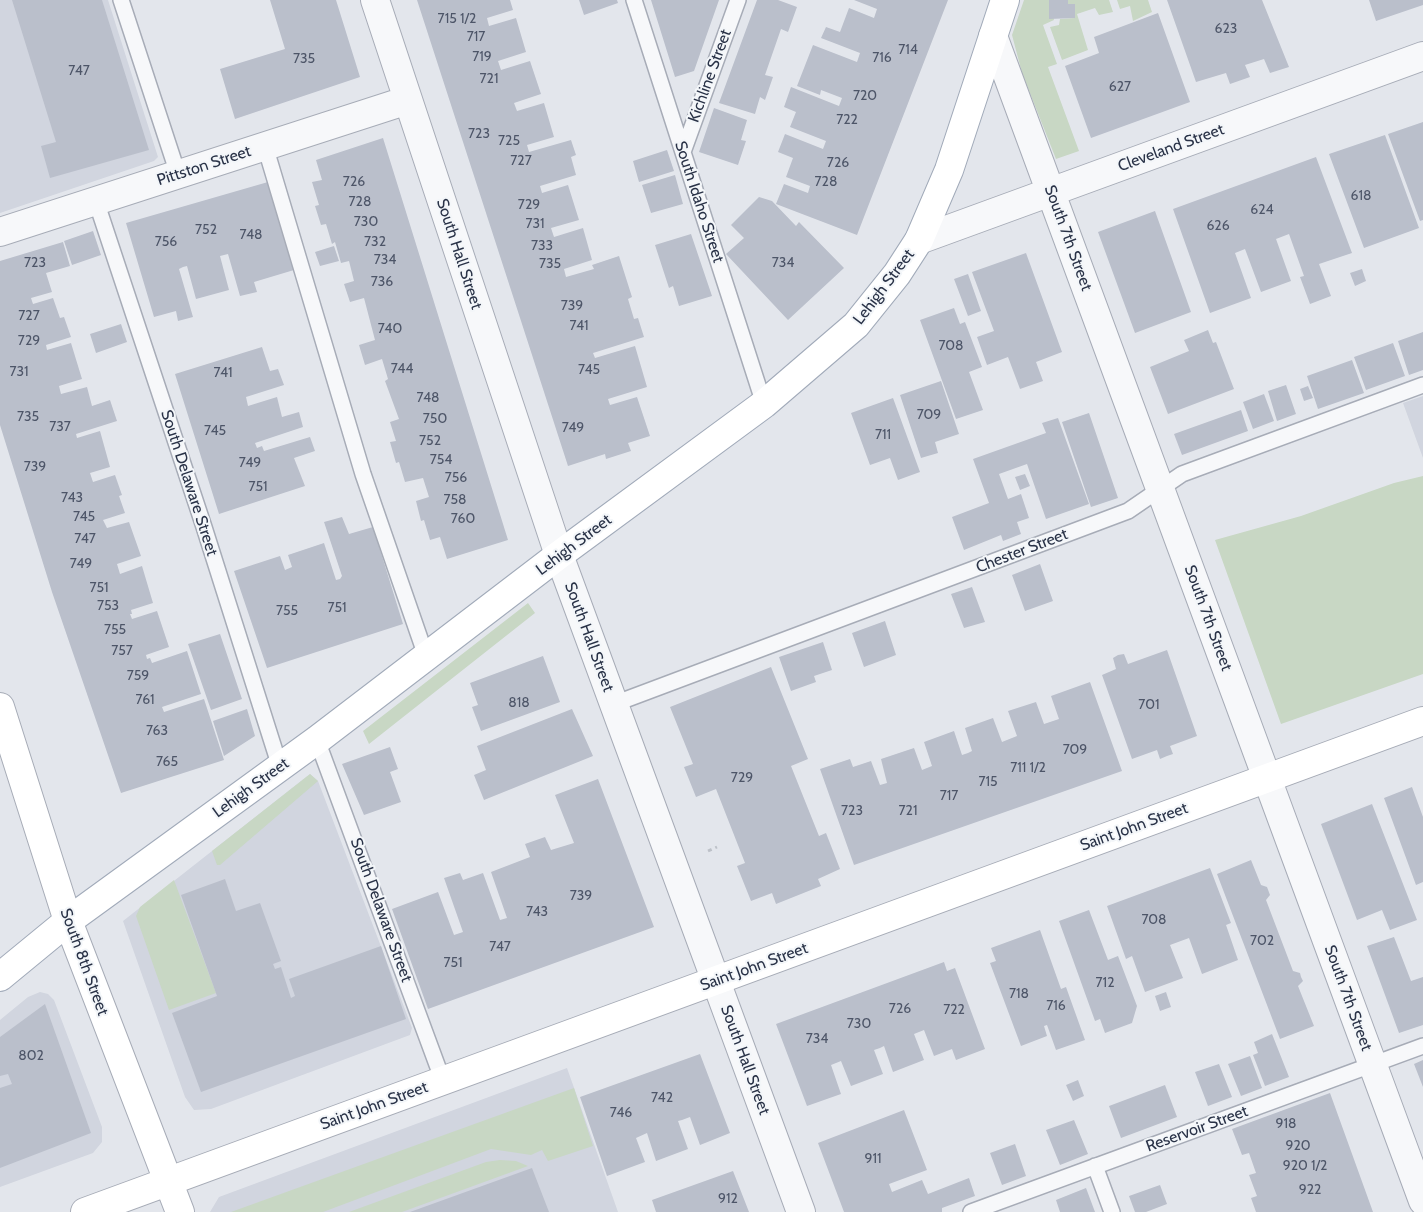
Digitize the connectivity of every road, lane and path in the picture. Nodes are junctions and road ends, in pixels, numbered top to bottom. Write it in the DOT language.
graph roads {
  1 [pos="121,0"];
  2 [pos="375,0"];
  3 [pos="634,0"];
  4 [pos="737,0"];
  5 [pos="1005,0"];
  6 [pos="993,36"];
  7 [pos="1423,56"];
  8 [pos="408,100"];
  9 [pos="264,146"];
  10 [pos="683,152"];
  11 [pos="178,174"];
  12 [pos="1051,192"];
  13 [pos="96,201"];
  14 [pos="0,232"];
  15 [pos="919,240"];
  16 [pos="1423,385"];
  17 [pos="764,404"];
  18 [pos="1160,490"];
  19 [pos="559,555"];
  20 [pos="426,656"];
  21 [pos="614,704"];
  22 [pos="0,707"];
  23 [pos="1423,721"];
  24 [pos="317,740"];
  25 [pos="280,767"];
  26 [pos="1267,778"];
  27 [pos="717,847"];
  28 [pos="708,851"];
  29 [pos="68,921"];
  30 [pos="0,977"];
  31 [pos="716,981"];
  32 [pos="1423,1046"];
  33 [pos="1373,1065"];
  34 [pos="444,1081"];
  35 [pos="1095,1166"];
  36 [pos="169,1181"];
  37 [pos="1423,1201"];
  38 [pos="85,1212"];
  39 [pos="180,1212"];
  40 [pos="801,1212"];
  41 [pos="971,1212"];
  42 [pos="1112,1212"];
  1 -- 11 [label="lane"];
  2 -- 8 [label="street, South Hall Street"];
  3 -- 10 [label="lane, South Idaho Street"];
  4 -- 10 [label="lane, Kichline Street"];
  5 -- 6 [label="main road, Lehigh Street"];
  6 -- 12 [label="street, South 7th Street"];
  6 -- 15 [label="main road, Lehigh Street"];
  7 -- 12 [label="street, Cleveland Street"];
  8 -- 9 [label="street, Pittston Street"];
  8 -- 19 [label="street, South Hall Street"];
  9 -- 11 [label="street, Pittston Street"];
  9 -- 20 [label="lane"];
  10 -- 17 [label="lane, South Idaho Street"];
  11 -- 13 [label="street, Pittston Street"];
  12 -- 15 [label="street, Cleveland Street"];
  12 -- 18 [label="street, South 7th Street"];
  13 -- 14 [label="street, Pittston Street"];
  13 -- 25 [label="lane, South Delaware Street"];
  15 -- 17 [label="main road, Lehigh Street"];
  16 -- 18 [label="lane, Chester Street"];
  17 -- 19 [label="main road, Lehigh Street"];
  18 -- 21 [label="lane, Chester Street"];
  18 -- 26 [label="street, South 7th Street"];
  19 -- 20 [label="main road, Lehigh Street"];
  19 -- 21 [label="street, South Hall Street"];
  20 -- 24 [label="main road, Lehigh Street"];
  21 -- 31 [label="street, South Hall Street"];
  22 -- 29 [label="main road, South 8th Street"];
  23 -- 26 [label="main road, Saint John Street"];
  24 -- 25 [label="main road, Lehigh Street"];
  24 -- 34 [label="lane, South Delaware Street"];
  25 -- 29 [label="main road, Lehigh Street"];
  26 -- 31 [label="main road, Saint John Street"];
  26 -- 33 [label="street, South 7th Street"];
  27 -- 28 [label="path"];
  29 -- 30 [label="main road, Lehigh Street"];
  29 -- 36 [label="main road, South 8th Street"];
  31 -- 34 [label="main road, Saint John Street"];
  31 -- 40 [label="street, South Hall Street"];
  32 -- 33 [label="lane, Reservoir Street"];
  33 -- 35 [label="lane, Reservoir Street"];
  33 -- 37 [label="street, South 7th Street"];
  34 -- 36 [label="main road, Saint John Street"];
  35 -- 41 [label="lane, Reservoir Street"];
  35 -- 42 [label="lane"];
  36 -- 38 [label="main road, Saint John Street"];
  36 -- 39 [label="main road, South 8th Street"];
}
